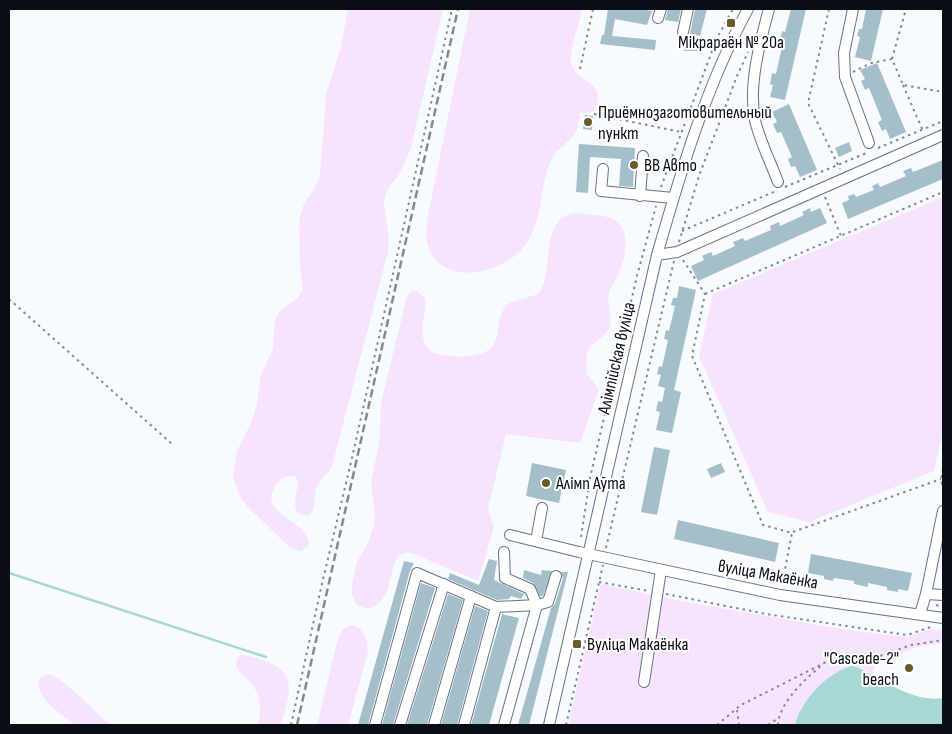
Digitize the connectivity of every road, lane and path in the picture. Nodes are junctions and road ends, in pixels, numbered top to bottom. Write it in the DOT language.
graph roads {
  1 [pos="452,9"];
  2 [pos="593,9"];
  3 [pos="688,9"];
  4 [pos="748,9"];
  5 [pos="769,9"];
  6 [pos="829,9"];
  7 [pos="853,9"];
  8 [pos="906,9"];
  9 [pos="682,32"];
  10 [pos="748,51"];
  11 [pos="892,59"];
  12 [pos="580,69"];
  13 [pos="844,76"];
  14 [pos="903,85"];
  15 [pos="943,92"];
  16 [pos="594,114"];
  17 [pos="943,121"];
  18 [pos="922,130"];
  19 [pos="681,132"];
  20 [pos="943,135"];
  21 [pos="928,142"];
  22 [pos="872,148"];
  23 [pos="643,156"];
  24 [pos="838,165"];
  25 [pos="603,169"];
  26 [pos="844,178"];
  27 [pos="778,182"];
  28 [pos="821,188"];
  29 [pos="943,192"];
  30 [pos="640,196"];
  31 [pos="673,198"];
  32 [pos="682,231"];
  33 [pos="841,236"];
  34 [pos="677,252"];
  35 [pos="657,255"];
  36 [pos="705,294"];
  37 [pos="9,298"];
  38 [pos="172,444"];
  39 [pos="943,469"];
  40 [pos="941,479"];
  41 [pos="943,489"];
  42 [pos="542,508"];
  43 [pos="943,511"];
  44 [pos="792,532"];
  45 [pos="510,535"];
  46 [pos="536,541"];
  47 [pos="504,552"];
  48 [pos="588,554"];
  49 [pos="604,558"];
  50 [pos="661,570"];
  51 [pos="556,576"];
  52 [pos="599,582"];
  53 [pos="444,584"];
  54 [pos="658,592"];
  55 [pos="926,594"];
  56 [pos="780,595"];
  57 [pos="943,595"];
  58 [pos="471,596"];
  59 [pos="537,605"];
  60 [pos="496,607"];
  61 [pos="920,614"];
  62 [pos="943,618"];
  63 [pos="932,627"];
  64 [pos="943,640"];
  65 [pos="823,664"];
  66 [pos="644,682"];
  67 [pos="736,709"];
  68 [pos="779,718"];
  69 [pos="292,725"];
  70 [pos="375,725"];
  71 [pos="400,725"];
  72 [pos="434,725"];
  73 [pos="464,725"];
  74 [pos="504,725"];
  75 [pos="549,725"];
  76 [pos="566,725"];
  77 [pos="717,725"];
  78 [pos="739,725"];
  79 [pos="768,725"];
  80 [pos="778,725"];
  1 -- 69 [label="path"];
  2 -- 12 [label="path"];
  3 -- 9 [label="street"];
  4 -- 31 [label="street, Алімпійская вуліца"];
  5 -- 27 [label="street"];
  6 -- 24 [label="path"];
  7 -- 13 [label="street"];
  8 -- 11 [label="path"];
  10 -- 32 [label="path"];
  11 -- 13 [label="path"];
  11 -- 14 [label="path"];
  13 -- 22 [label="street"];
  14 -- 15 [label="path"];
  14 -- 18 [label="path"];
  16 -- 19 [label="path"];
  17 -- 18 [label="path"];
  18 -- 21 [label="path"];
  18 -- 22 [label="path"];
  20 -- 21 [label="street"];
  21 -- 26 [label="street"];
  22 -- 24 [label="path"];
  23 -- 30 [label="street"];
  24 -- 26 [label="path"];
  24 -- 32 [label="path"];
  25 -- 30 [label="street"];
  26 -- 28 [label="street"];
  28 -- 33 [label="path"];
  28 -- 34 [label="street"];
  29 -- 33 [label="path"];
  30 -- 31 [label="street"];
  31 -- 35 [label="street, Алімпійская вуліца"];
  32 -- 34 [label="path"];
  33 -- 36 [label="path"];
  34 -- 35 [label="street"];
  34 -- 36 [label="path"];
  34 -- 49 [label="path"];
  35 -- 48 [label="street, Алімпійская вуліца"];
  36 -- 44 [label="path"];
  37 -- 38 [label="path"];
  39 -- 40 [label="path"];
  40 -- 41 [label="path"];
  40 -- 44 [label="path"];
  42 -- 46 [label="street"];
  43 -- 55 [label="street"];
  44 -- 56 [label="path"];
  45 -- 46 [label="street, вуліца Макаёнка"];
  46 -- 48 [label="street, вуліца Макаёнка"];
  47 -- 59 [label="street"];
  48 -- 49 [label="street, вуліца Макаёнка"];
  48 -- 75 [label="street, Алімпійская вуліца"];
  49 -- 50 [label="street, вуліца Макаёнка"];
  49 -- 52 [label="path"];
  50 -- 54 [label="street"];
  50 -- 56 [label="street, вуліца Макаёнка"];
  51 -- 59 [label="street"];
  52 -- 54 [label="path"];
  52 -- 76 [label="path"];
  53 -- 58 [label="street"];
  53 -- 70 [label="street"];
  53 -- 71 [label="street"];
  54 -- 63 [label="path"];
  54 -- 66 [label="street"];
  55 -- 57 [label="street"];
  55 -- 61 [label="street"];
  56 -- 61 [label="street, вуліца Макаёнка"];
  58 -- 60 [label="street"];
  58 -- 72 [label="street"];
  59 -- 60 [label="street"];
  59 -- 74 [label="street"];
  60 -- 73 [label="street"];
  61 -- 62 [label="street, вуліца Макаёнка"];
  64 -- 65 [label="path"];
  65 -- 67 [label="path"];
  65 -- 68 [label="path"];
  67 -- 77 [label="path"];
  67 -- 78 [label="path"];
  68 -- 79 [label="path"];
  68 -- 80 [label="path"];
}
